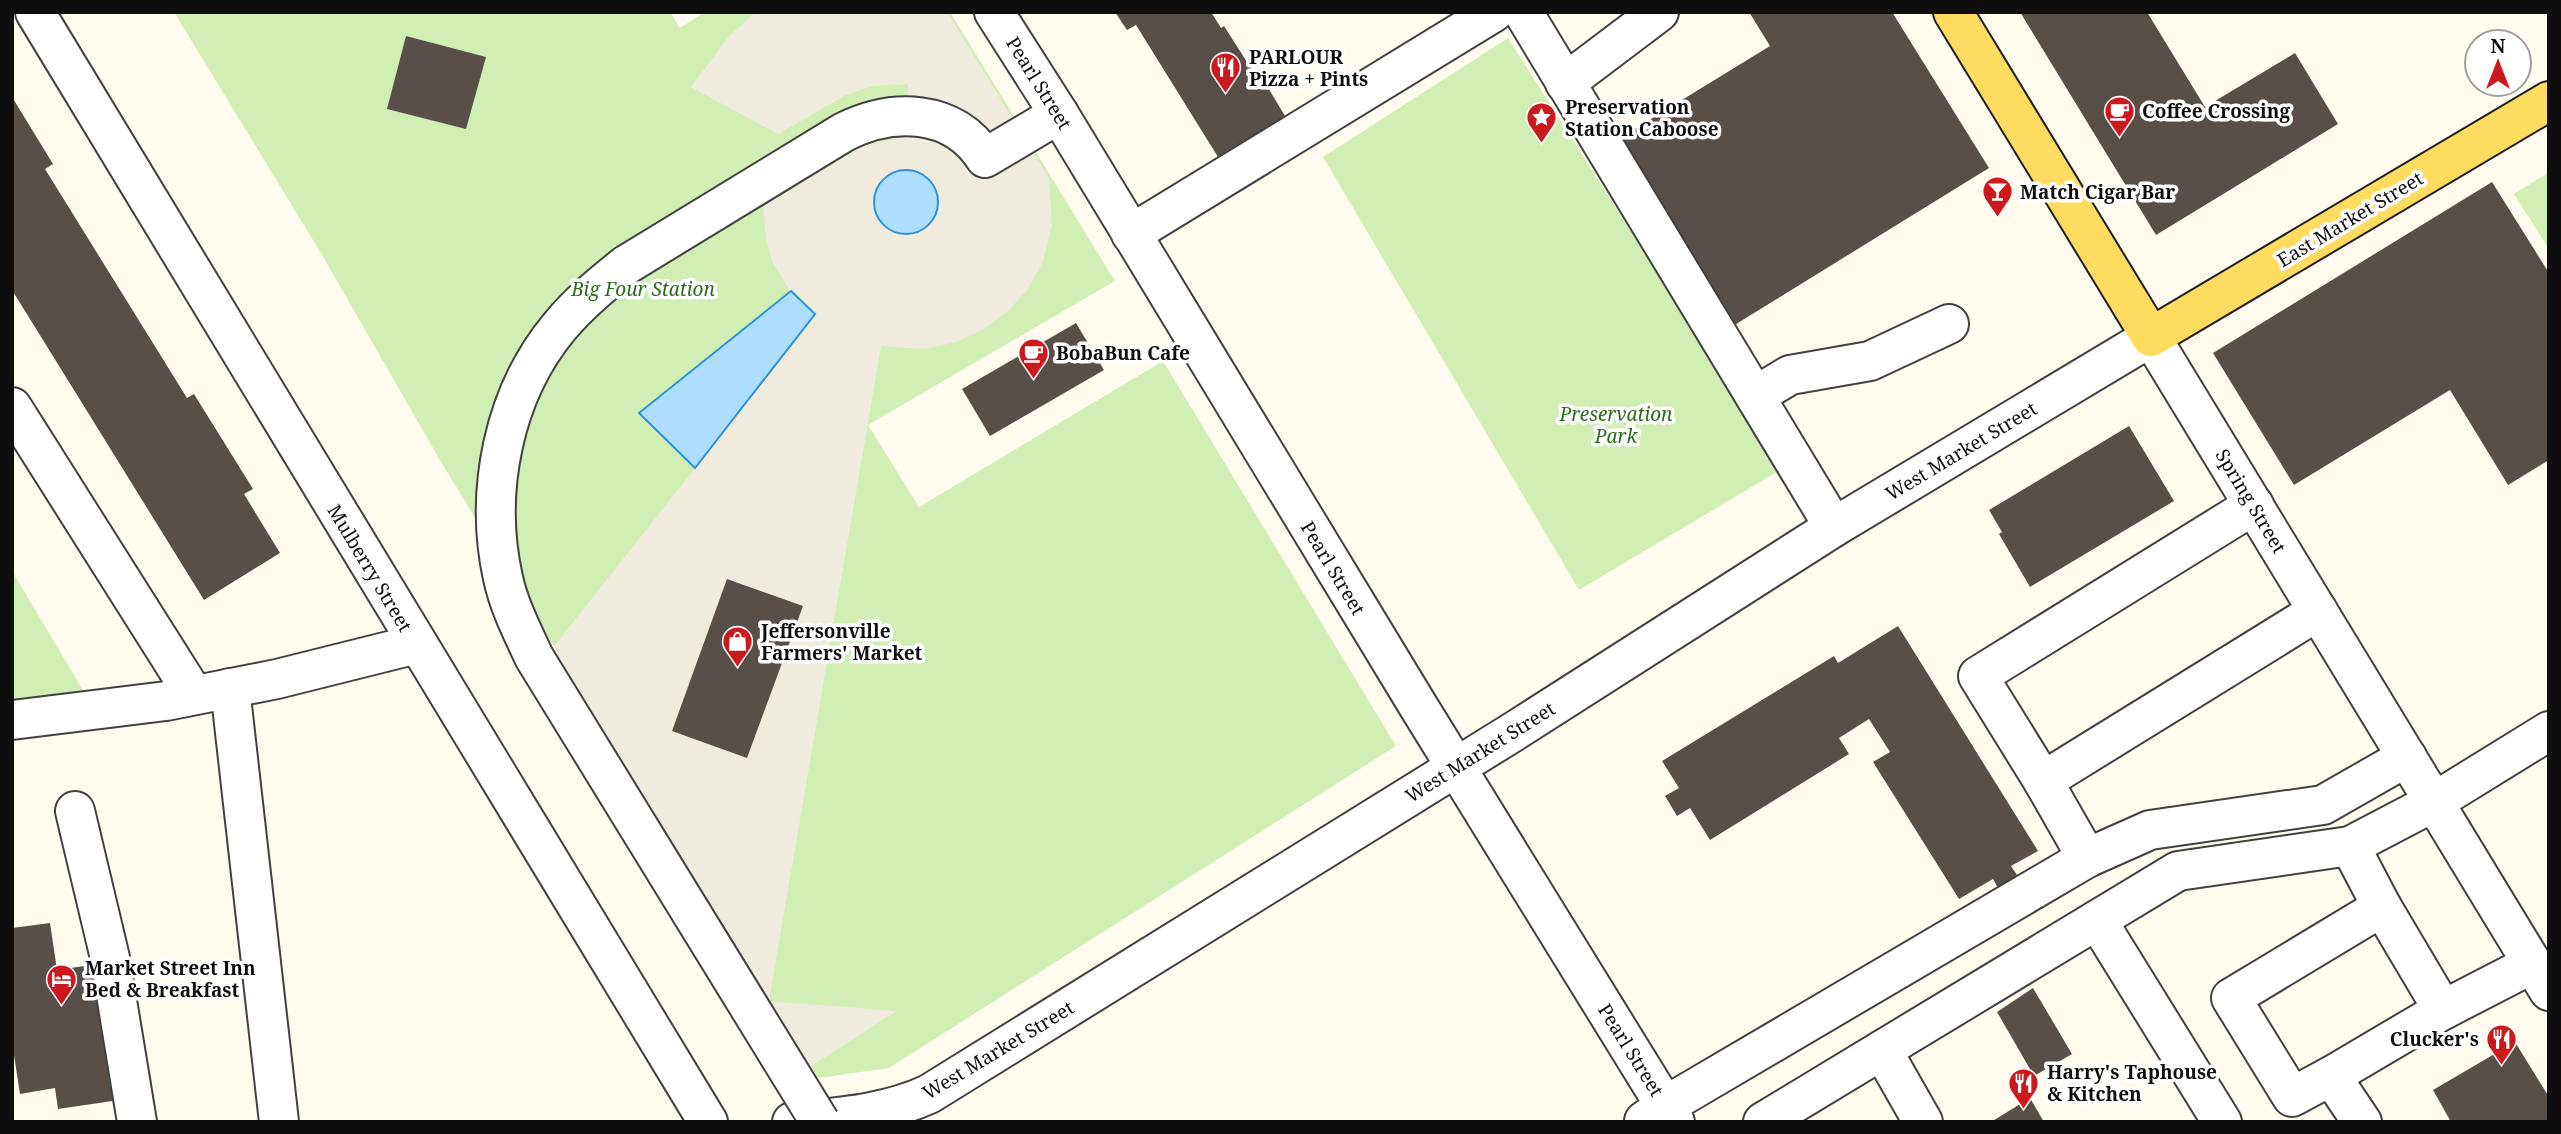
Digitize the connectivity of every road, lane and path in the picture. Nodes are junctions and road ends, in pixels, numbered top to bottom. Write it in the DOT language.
graph roads {
  1 [pos="35,12"];
  2 [pos="994,12"];
  3 [pos="1493,12"];
  4 [pos="1523,12"];
  5 [pos="1659,12"];
  6 [pos="1953,12"];
  7 [pos="1565,83"];
  8 [pos="2549,101"];
  9 [pos="1059,114"];
  10 [pos="1131,234"];
  11 [pos="1949,324"];
  12 [pos="2151,337"];
  13 [pos="1755,396"];
  14 [pos="12,407"];
  15 [pos="2254,505"];
  16 [pos="1834,527"];
  17 [pos="2318,611"];
  18 [pos="417,644"];
  19 [pos="212,692"];
  20 [pos="12,720"];
  21 [pos="2549,732"];
  22 [pos="2407,757"];
  23 [pos="1455,767"];
  24 [pos="2043,781"];
  25 [pos="2434,802"];
  26 [pos="75,811"];
  27 [pos="2350,846"];
  28 [pos="2087,858"];
  29 [pos="2382,907"];
  30 [pos="2097,920"];
  31 [pos="2540,977"];
  32 [pos="2443,1010"];
  33 [pos="1882,1050"];
  34 [pos="2331,1076"];
  35 [pos="1661,1116"];
  36 [pos="137,1122"];
  37 [pos="279,1122"];
  38 [pos="708,1122"];
  39 [pos="792,1122"];
  40 [pos="820,1122"];
  41 [pos="1763,1122"];
  42 [pos="1923,1122"];
  43 [pos="2222,1122"];
  44 [pos="2362,1122"];
  1 -- 18 [label="street, Mulberry Street"];
  2 -- 9 [label="street, Pearl Street"];
  3 -- 10 [label="street"];
  4 -- 7 [label="street"];
  5 -- 7 [label="street"];
  6 -- 12 [label="main road, Spring Street"];
  7 -- 13 [label="street"];
  8 -- 12 [label="main road, East Market Street"];
  9 -- 10 [label="street, Pearl Street"];
  9 -- 40 [label="street, bridge"];
  10 -- 23 [label="street, Pearl Street"];
  11 -- 13 [label="street"];
  12 -- 15 [label="street, Spring Street"];
  12 -- 16 [label="street, West Market Street"];
  13 -- 16 [label="street"];
  14 -- 19 [label="street"];
  15 -- 17 [label="street, Spring Street"];
  15 -- 24 [label="street"];
  16 -- 23 [label="street, West Market Street"];
  17 -- 22 [label="street, Spring Street"];
  17 -- 24 [label="street"];
  18 -- 19 [label="street"];
  18 -- 38 [label="street, Mulberry Street"];
  19 -- 20 [label="street"];
  19 -- 37 [label="street"];
  21 -- 25 [label="street"];
  22 -- 25 [label="street, Spring Street"];
  22 -- 28 [label="street"];
  23 -- 35 [label="street, Pearl Street"];
  23 -- 39 [label="street, West Market Street"];
  24 -- 28 [label="street"];
  25 -- 27 [label="street"];
  25 -- 31 [label="street, Spring Street"];
  26 -- 36 [label="street"];
  27 -- 29 [label="street"];
  27 -- 30 [label="street"];
  28 -- 35 [label="street"];
  29 -- 32 [label="street"];
  29 -- 34 [label="street"];
  30 -- 33 [label="street"];
  30 -- 43 [label="street"];
  31 -- 32 [label="street"];
  32 -- 34 [label="street"];
  33 -- 41 [label="street"];
  33 -- 42 [label="street"];
  34 -- 44 [label="street"];
}
